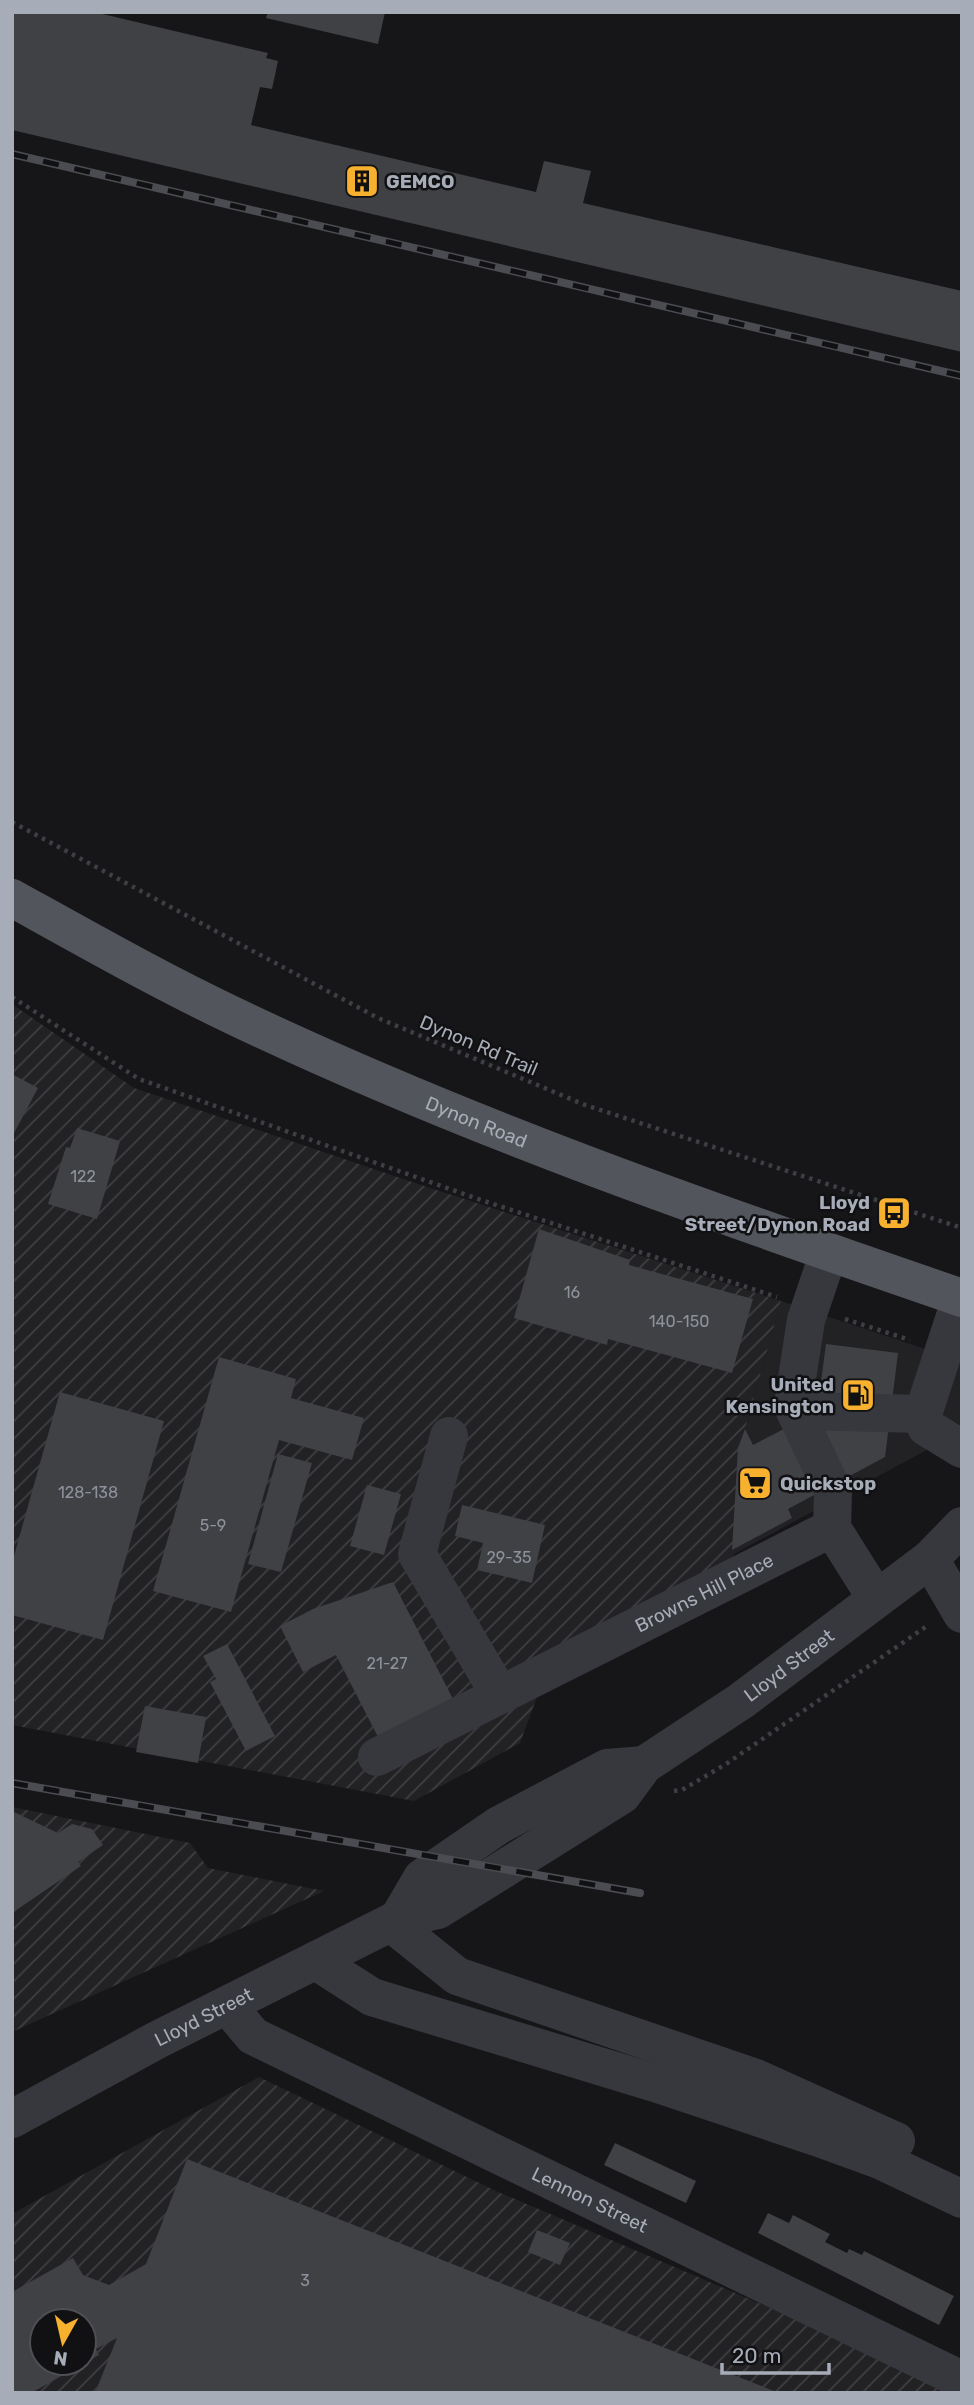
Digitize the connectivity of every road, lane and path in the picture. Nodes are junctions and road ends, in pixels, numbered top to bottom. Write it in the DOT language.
graph roads {
  1 [pos="12,822"];
  2 [pos="12,898"];
  3 [pos="12,997"];
  4 [pos="962,1228"];
  5 [pos="829,1252"];
  6 [pos="961,1298"];
  7 [pos="810,1307"];
  8 [pos="943,1350"];
  9 [pos="795,1411"];
  10 [pos="923,1415"];
  11 [pos="449,1436"];
  12 [pos="962,1449"];
  13 [pos="962,1526"];
  14 [pos="832,1528"];
  15 [pos="946,1553"];
  16 [pos="876,1598"];
  17 [pos="962,1614"];
  18 [pos="912,1637"];
  19 [pos="500,1695"];
  20 [pos="377,1758"];
  21 [pos="682,1790"];
  22 [pos="394,1921"];
  23 [pos="316,1961"];
  24 [pos="227,2005"];
  25 [pos="12,2119"];
  26 [pos="962,2174"];
  27 [pos="962,2199"];
  28 [pos="962,2380"];
  1 -- 4 [label="path, Dynon Rd Trail"];
  2 -- 5 [label="main road, Dynon Road"];
  3 -- 7 [label="path"];
  5 -- 6 [label="main road, Dynon Road"];
  5 -- 7 [label="street"];
  6 -- 8 [label="street"];
  7 -- 8 [label="path"];
  7 -- 9 [label="street"];
  8 -- 10 [label="street"];
  9 -- 10 [label="street"];
  9 -- 14 [label="street"];
  10 -- 12 [label="street"];
  11 -- 19 [label="street"];
  13 -- 15 [label="street, Lloyd Street"];
  14 -- 16 [label="street"];
  14 -- 19 [label="street, Browns Hill Place"];
  15 -- 16 [label="street, Lloyd Street"];
  15 -- 17 [label="street"];
  16 -- 22 [label="street, Lloyd Street"];
  18 -- 21 [label="path"];
  19 -- 20 [label="street, Browns Hill Place"];
  22 -- 23 [label="street, Lloyd Street"];
  22 -- 26 [label="street"];
  23 -- 24 [label="street, Lloyd Street"];
  23 -- 27 [label="street"];
  24 -- 25 [label="street, Lloyd Street"];
  24 -- 28 [label="street, Lennon Street"];
}
